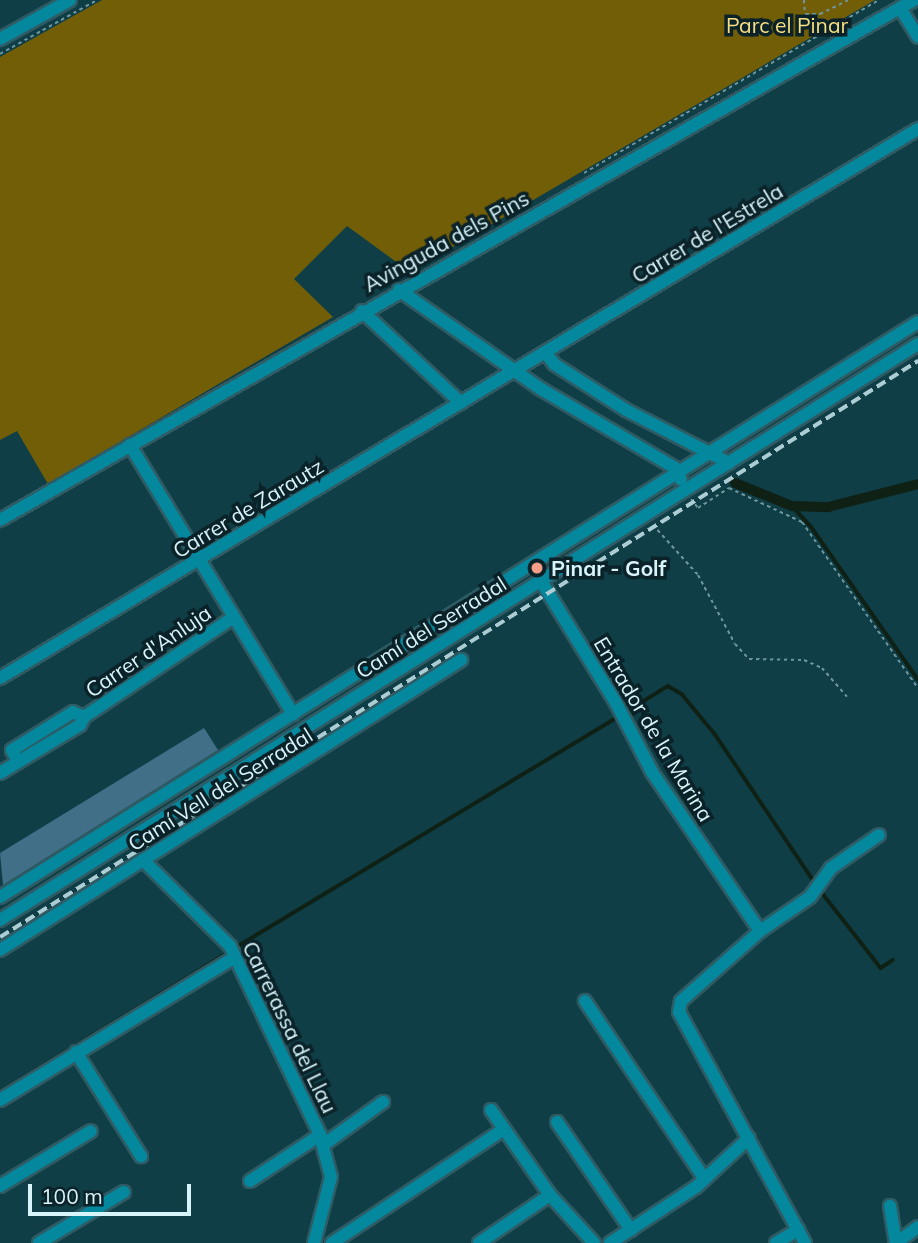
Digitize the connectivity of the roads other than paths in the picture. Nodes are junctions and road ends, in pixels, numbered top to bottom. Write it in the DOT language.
graph roads {
  1 [pos="70,0"];
  2 [pos="914,0"];
  3 [pos="900,8"];
  4 [pos="918,37"];
  5 [pos="0,39"];
  6 [pos="918,129"];
  7 [pos="399,290"];
  8 [pos="362,311"];
  9 [pos="918,322"];
  10 [pos="918,344"];
  11 [pos="545,352"];
  12 [pos="515,371"];
  13 [pos="461,404"];
  14 [pos="130,445"];
  15 [pos="710,453"];
  16 [pos="729,463"];
  17 [pos="679,473"];
  18 [pos="685,491"];
  19 [pos="0,520"];
  20 [pos="199,559"];
  21 [pos="541,581"];
  22 [pos="234,617"];
  23 [pos="461,660"];
  24 [pos="0,678"];
  25 [pos="293,714"];
  26 [pos="0,773"];
  27 [pos="879,835"];
  28 [pos="143,860"];
  29 [pos="0,897"];
  30 [pos="0,920"];
  31 [pos="760,931"];
  32 [pos="0,950"];
  33 [pos="234,957"];
  34 [pos="585,1001"];
  35 [pos="76,1052"];
  36 [pos="0,1100"];
  37 [pos="383,1101"];
  38 [pos="491,1110"];
  39 [pos="557,1122"];
  40 [pos="503,1130"];
  41 [pos="91,1131"];
  42 [pos="749,1138"];
  43 [pos="322,1140"];
  44 [pos="141,1156"];
  45 [pos="704,1178"];
  46 [pos="250,1181"];
  47 [pos="0,1186"];
  48 [pos="124,1192"];
  49 [pos="550,1195"];
  50 [pos="890,1206"];
  51 [pos="918,1227"];
  52 [pos="631,1230"];
  53 [pos="798,1230"];
  54 [pos="39,1243"];
  55 [pos="314,1243"];
  56 [pos="332,1243"];
  57 [pos="479,1243"];
  58 [pos="594,1243"];
  59 [pos="610,1243"];
  60 [pos="776,1243"];
  61 [pos="805,1243"];
  62 [pos="896,1243"];
  1 -- 5 [label="street"];
  2 -- 3 [label="street, Avinguda dels Pins"];
  3 -- 4 [label="street"];
  3 -- 7 [label="street, Avinguda dels Pins"];
  6 -- 11 [label="street, Carrer de l'Estrela"];
  7 -- 8 [label="street, Avinguda dels Pins"];
  7 -- 12 [label="street"];
  8 -- 13 [label="street"];
  8 -- 14 [label="street, Avinguda dels Pins"];
  9 -- 15 [label="street, Camí del Serradal"];
  10 -- 16 [label="street, Camí del Serradal"];
  11 -- 12 [label="street, Carrer de l'Estrela"];
  11 -- 15 [label="street"];
  12 -- 13 [label="street, Carrer de Zarautz"];
  12 -- 17 [label="street"];
  13 -- 20 [label="street, Carrer de Zarautz"];
  14 -- 19 [label="street, Avinguda dels Pins"];
  14 -- 20 [label="street"];
  15 -- 16 [label="street"];
  15 -- 17 [label="street, Camí del Serradal"];
  16 -- 18 [label="street, Camí del Serradal"];
  17 -- 18 [label="street"];
  17 -- 25 [label="street, Camí del Serradal"];
  18 -- 21 [label="street, Camí del Serradal"];
  20 -- 22 [label="street"];
  20 -- 24 [label="street, Carrer de Zarautz"];
  21 -- 30 [label="street, Camí del Serradal"];
  21 -- 31 [label="street, Entrador de la Marina"];
  22 -- 25 [label="street"];
  22 -- 26 [label="street, Carrer d'Anluja"];
  23 -- 28 [label="street, Camí Vell del Serradal"];
  25 -- 29 [label="street, Camí del Serradal"];
  27 -- 31 [label="street"];
  28 -- 32 [label="street, Camí Vell del Serradal"];
  28 -- 33 [label="street, Carrerassa del Llau"];
  31 -- 42 [label="street"];
  33 -- 35 [label="street"];
  33 -- 43 [label="street, Carrerassa del Llau"];
  34 -- 45 [label="street"];
  35 -- 36 [label="street"];
  35 -- 44 [label="street"];
  37 -- 43 [label="street"];
  38 -- 40 [label="street"];
  39 -- 52 [label="street"];
  40 -- 49 [label="street"];
  40 -- 56 [label="street"];
  41 -- 47 [label="street"];
  42 -- 45 [label="street"];
  42 -- 53 [label="street"];
  43 -- 46 [label="street"];
  43 -- 55 [label="street, Carrerassa del Llau"];
  45 -- 52 [label="street"];
  48 -- 54 [label="street"];
  49 -- 57 [label="street"];
  49 -- 58 [label="street"];
  50 -- 62 [label="street"];
  51 -- 62 [label="street"];
  52 -- 59 [label="street"];
  53 -- 60 [label="street"];
  53 -- 61 [label="street"];
}
